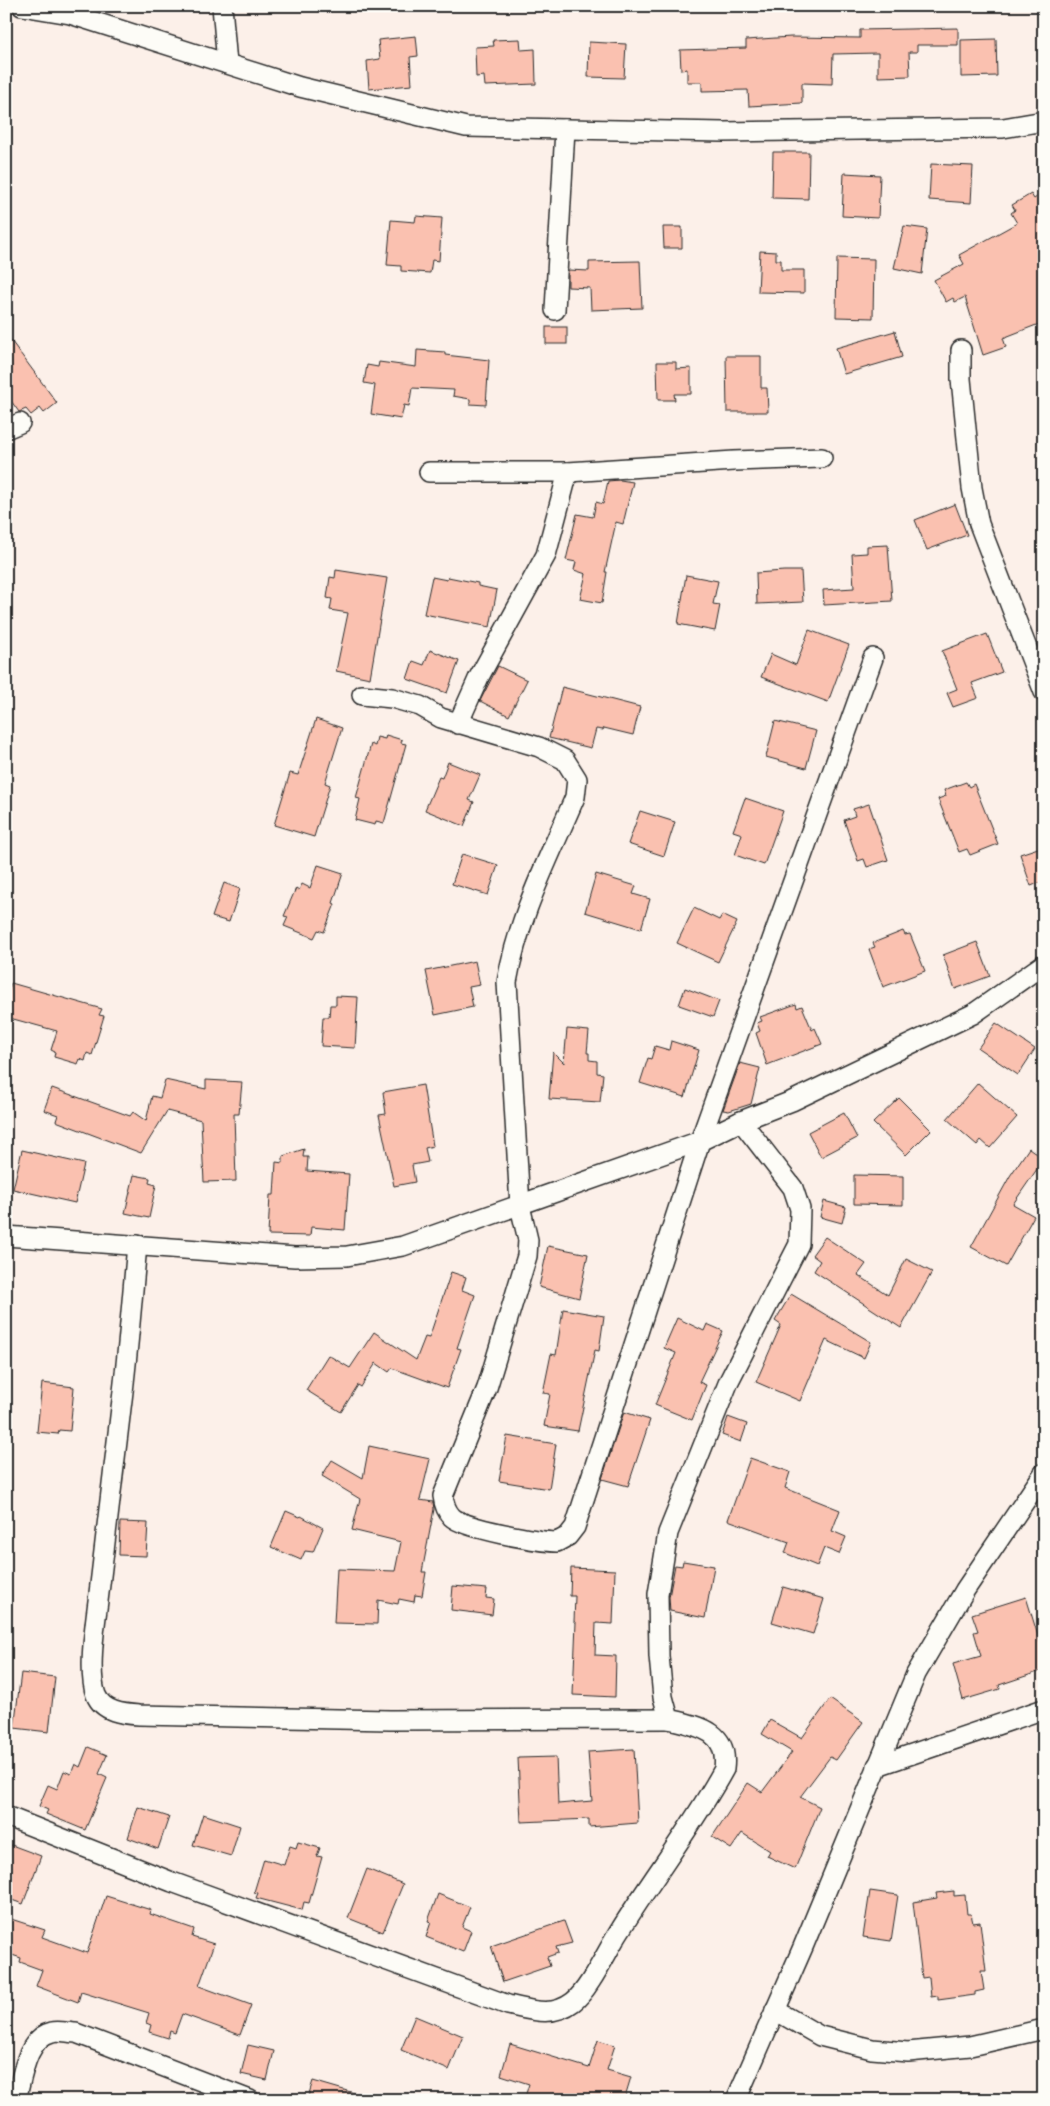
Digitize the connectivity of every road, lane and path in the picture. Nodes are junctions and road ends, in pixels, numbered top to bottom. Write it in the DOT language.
graph roads {
  1 [pos="22,6"];
  2 [pos="222,6"];
  3 [pos="227,64"];
  4 [pos="1044,121"];
  5 [pos="564,129"];
  6 [pos="555,310"];
  7 [pos="961,350"];
  8 [pos="822,458"];
  9 [pos="429,472"];
  10 [pos="568,472"];
  11 [pos="873,658"];
  12 [pos="1044,692"];
  13 [pos="362,694"];
  14 [pos="458,724"];
  15 [pos="1044,964"];
  16 [pos="741,1121"];
  17 [pos="700,1141"];
  18 [pos="520,1206"];
  19 [pos="6,1236"];
  20 [pos="137,1245"];
  21 [pos="1044,1473"];
  22 [pos="1044,1709"];
  23 [pos="670,1719"];
  24 [pos="877,1766"];
  25 [pos="6,1816"];
  26 [pos="775,2010"];
  27 [pos="1044,2029"];
  28 [pos="16,2100"];
  29 [pos="250,2100"];
  30 [pos="736,2100"];
  1 -- 3 [label="street"];
  2 -- 3 [label="street"];
  3 -- 5 [label="street"];
  4 -- 5 [label="street"];
  5 -- 6 [label="street"];
  7 -- 12 [label="street"];
  8 -- 10 [label="street"];
  9 -- 10 [label="street"];
  10 -- 14 [label="street"];
  11 -- 17 [label="street"];
  13 -- 14 [label="street"];
  14 -- 18 [label="street"];
  15 -- 16 [label="street"];
  16 -- 17 [label="street"];
  16 -- 23 [label="street"];
  17 -- 18 [label="street"];
  17 -- 18 [label="street"];
  18 -- 20 [label="street"];
  19 -- 20 [label="street"];
  20 -- 23 [label="street"];
  21 -- 24 [label="street"];
  22 -- 24 [label="street"];
  23 -- 25 [label="street"];
  24 -- 26 [label="street"];
  26 -- 27 [label="street"];
  26 -- 30 [label="street"];
  28 -- 29 [label="street"];
}
